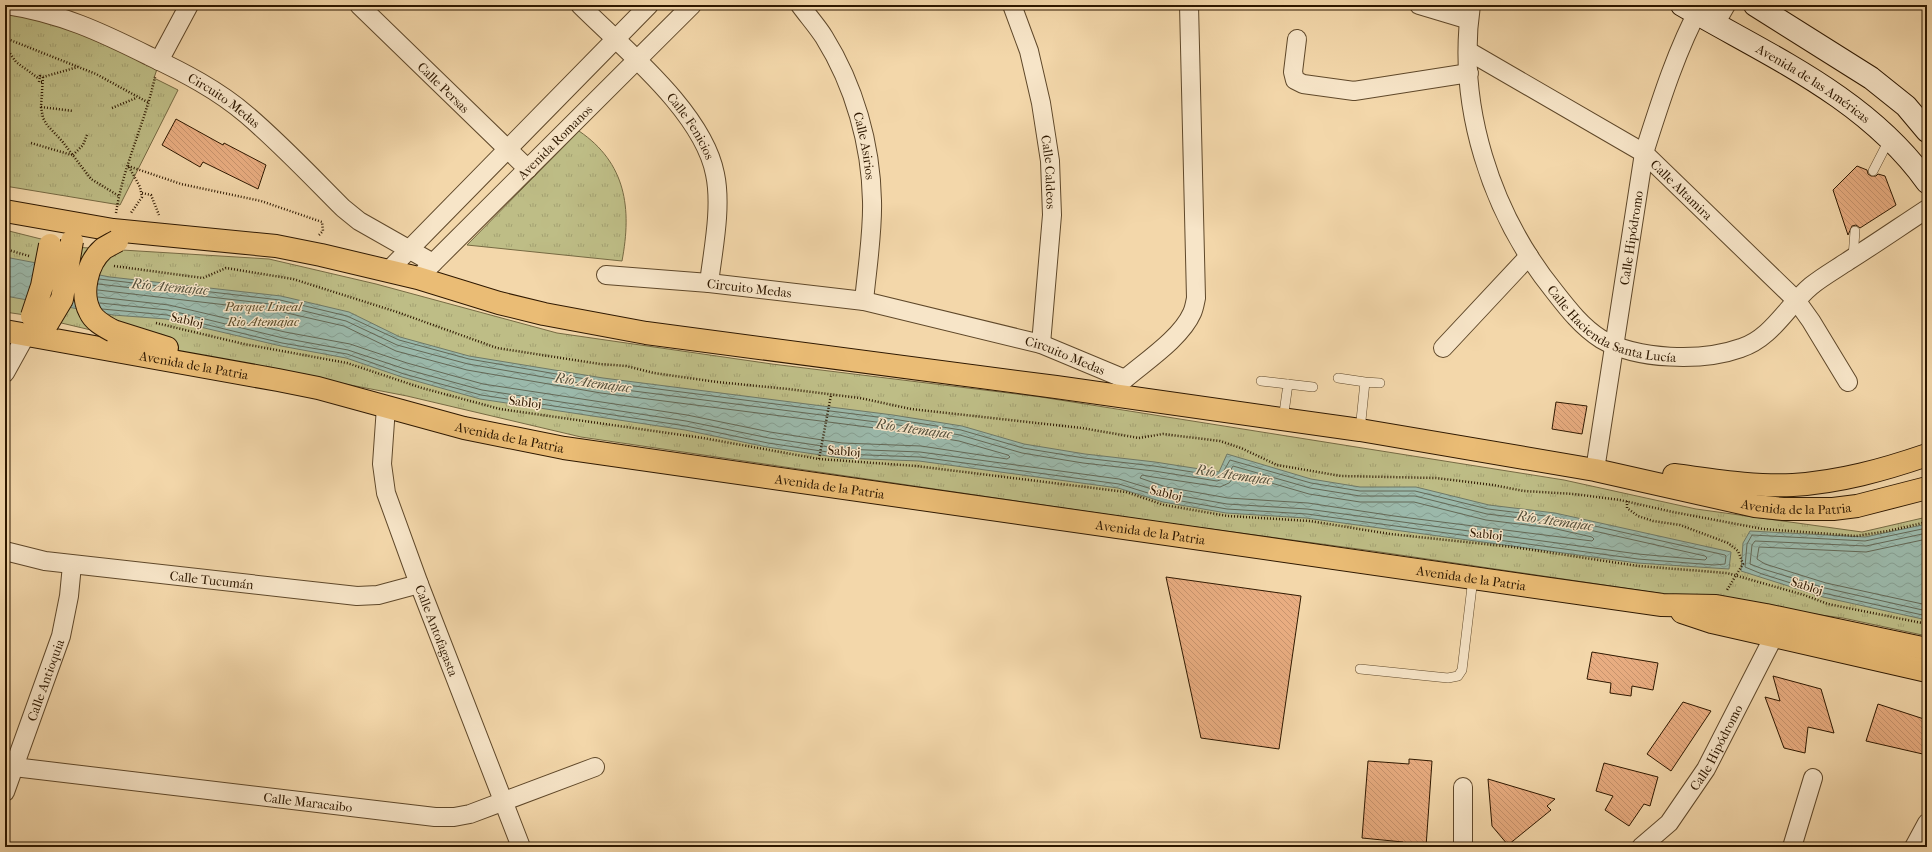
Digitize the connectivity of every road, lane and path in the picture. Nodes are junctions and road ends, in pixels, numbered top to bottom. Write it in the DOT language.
graph roads {
  1 [pos="7,5"];
  2 [pos="189,5"];
  3 [pos="359,5"];
  4 [pos="580,5"];
  5 [pos="649,5"];
  6 [pos="692,5"];
  7 [pos="800,5"];
  8 [pos="1012,5"];
  9 [pos="1189,5"];
  10 [pos="1419,5"];
  11 [pos="1726,5"];
  12 [pos="1755,5"];
  13 [pos="1470,12"];
  14 [pos="1699,12"];
  15 [pos="5,38"];
  16 [pos="615,39"];
  17 [pos="1297,39"];
  18 [pos="5,46"];
  19 [pos="1468,51"];
  20 [pos="159,61"];
  21 [pos="638,62"];
  22 [pos="79,67"];
  23 [pos="1469,73"];
  24 [pos="43,77"];
  25 [pos="38,79"];
  26 [pos="42,82"];
  27 [pos="136,97"];
  28 [pos="149,103"];
  29 [pos="41,107"];
  30 [pos="112,108"];
  31 [pos="73,111"];
  32 [pos="1927,130"];
  33 [pos="87,135"];
  34 [pos="1890,138"];
  35 [pos="31,143"];
  36 [pos="507,149"];
  37 [pos="1644,153"];
  38 [pos="73,155"];
  39 [pos="128,166"];
  40 [pos="528,169"];
  41 [pos="1873,172"];
  42 [pos="1927,182"];
  43 [pos="142,193"];
  44 [pos="119,196"];
  45 [pos="1927,209"];
  46 [pos="5,212"];
  47 [pos="116,215"];
  48 [pos="128,216"];
  49 [pos="163,219"];
  50 [pos="1855,230"];
  51 [pos="62,233"];
  52 [pos="318,237"];
  53 [pos="117,241"];
  54 [pos="243,242"];
  55 [pos="409,249"];
  56 [pos="1529,256"];
  57 [pos="1853,258"];
  58 [pos="433,263"];
  59 [pos="388,271"];
  60 [pos="606,276"];
  61 [pos="203,278"];
  62 [pos="418,278"];
  63 [pos="709,283"];
  64 [pos="1796,300"];
  65 [pos="864,301"];
  66 [pos="149,322"];
  67 [pos="28,327"];
  68 [pos="1041,344"];
  69 [pos="1614,346"];
  70 [pos="1443,348"];
  71 [pos="229,371"];
  72 [pos="5,373"];
  73 [pos="1338,378"];
  74 [pos="1125,379"];
  75 [pos="1261,381"];
  76 [pos="1365,382"];
  77 [pos="1848,382"];
  78 [pos="1380,383"];
  79 [pos="1288,384"];
  80 [pos="1313,387"];
  81 [pos="832,395"];
  82 [pos="1136,398"];
  83 [pos="386,407"];
  84 [pos="1283,420"];
  85 [pos="1360,430"];
  86 [pos="1927,455"];
  87 [pos="819,459"];
  88 [pos="1595,470"];
  89 [pos="1628,478"];
  90 [pos="1927,488"];
  91 [pos="1620,500"];
  92 [pos="5,552"];
  93 [pos="72,565"];
  94 [pos="1736,576"];
  95 [pos="1473,578"];
  96 [pos="419,584"];
  97 [pos="1662,605"];
  98 [pos="1716,606"];
  99 [pos="1927,624"];
  100 [pos="1774,636"];
  101 [pos="1927,649"];
  102 [pos="1360,669"];
  103 [pos="1927,672"];
  104 [pos="14,767"];
  105 [pos="595,767"];
  106 [pos="1813,778"];
  107 [pos="1463,787"];
  108 [pos="5,792"];
  109 [pos="503,800"];
  110 [pos="1927,823"];
  111 [pos="521,847"];
  112 [pos="1463,847"];
  113 [pos="1641,847"];
  114 [pos="1792,847"];
  115 [pos="1914,847"];
  1 -- 20 [label="street, Circuito Medas"];
  2 -- 20 [label="street"];
  3 -- 36 [label="street, Calle Persas"];
  4 -- 16 [label="street, Calle Fenicios"];
  5 -- 16 [label="street"];
  6 -- 21 [label="street, Avenida Romanos"];
  7 -- 65 [label="street, Calle Asirios"];
  8 -- 68 [label="street, Calle Caldeos"];
  9 -- 74 [label="street"];
  10 -- 13 [label="street"];
  11 -- 14 [label="street, Calle Hipódromo"];
  12 -- 32 [label="main road"];
  13 -- 19 [label="street, Calle Hacienda Santa Lucía"];
  14 -- 34 [label="main road, Avenida de las Américas"];
  14 -- 37 [label="street, Calle Hipódromo"];
  15 -- 22 [label="path"];
  16 -- 21 [label="street, Calle Fenicios"];
  16 -- 36 [label="street"];
  17 -- 23 [label="street"];
  18 -- 25 [label="path"];
  19 -- 23 [label="street, Calle Hacienda Santa Lucía"];
  19 -- 37 [label="street, Calle Altamira"];
  20 -- 28 [label="path"];
  20 -- 55 [label="street, Circuito Medas"];
  21 -- 40 [label="street, Avenida Romanos"];
  21 -- 63 [label="street, Calle Fenicios"];
  22 -- 24 [label="path"];
  22 -- 27 [label="path"];
  23 -- 56 [label="street, Calle Hacienda Santa Lucía"];
  24 -- 25 [label="path"];
  24 -- 26 [label="path"];
  25 -- 26 [label="path"];
  26 -- 29 [label="path"];
  27 -- 28 [label="path"];
  27 -- 30 [label="path"];
  28 -- 39 [label="path"];
  29 -- 31 [label="path"];
  29 -- 38 [label="path"];
  33 -- 38 [label="path"];
  34 -- 41 [label="lane"];
  34 -- 42 [label="main road, Avenida de las Américas"];
  35 -- 38 [label="path"];
  36 -- 40 [label="street, Calle Persas"];
  36 -- 55 [label="street"];
  37 -- 64 [label="street, Calle Altamira"];
  37 -- 69 [label="street, Calle Hipódromo"];
  38 -- 44 [label="path"];
  39 -- 43 [label="path"];
  39 -- 44 [label="path"];
  39 -- 52 [label="path"];
  40 -- 58 [label="street, Avenida Romanos"];
  43 -- 48 [label="path"];
  43 -- 49 [label="path"];
  44 -- 47 [label="path"];
  45 -- 57 [label="street, Calle Hacienda Santa Lucía"];
  46 -- 51 [label="main road, Avenida de la Patria"];
  50 -- 57 [label="lane"];
  51 -- 53 [label="main road"];
  51 -- 54 [label="main road, Avenida de la Patria"];
  51 -- 67 [label="main road, bridge"];
  53 -- 54 [label="main road"];
  53 -- 71 [label="main road, bridge"];
  54 -- 59 [label="main road, Avenida de la Patria"];
  55 -- 58 [label="street, Circuito Medas"];
  55 -- 59 [label="street"];
  56 -- 69 [label="street, Calle Hacienda Santa Lucía"];
  56 -- 70 [label="street"];
  57 -- 64 [label="street, Calle Hacienda Santa Lucía"];
  58 -- 62 [label="street, Avenida Romanos"];
  59 -- 62 [label="main road, Avenida de la Patria"];
  60 -- 63 [label="street, Circuito Medas"];
  61 -- 81 [label="path"];
  62 -- 82 [label="main road, Avenida de la Patria"];
  63 -- 65 [label="street, Circuito Medas"];
  64 -- 69 [label="street, Calle Hacienda Santa Lucía"];
  64 -- 77 [label="street, Calle Altamira"];
  65 -- 68 [label="street, Circuito Medas"];
  66 -- 87 [label="path, Sabloj"];
  67 -- 71 [label="main road, Avenida de la Patria"];
  67 -- 72 [label="street"];
  68 -- 74 [label="street, Circuito Medas"];
  69 -- 88 [label="street, Calle Hipódromo"];
  71 -- 83 [label="main road, Avenida de la Patria"];
  73 -- 76 [label="lane"];
  74 -- 82 [label="street"];
  75 -- 79 [label="lane"];
  76 -- 78 [label="lane"];
  76 -- 85 [label="lane"];
  79 -- 80 [label="lane"];
  79 -- 84 [label="lane"];
  81 -- 87 [label="path"];
  81 -- 91 [label="path"];
  82 -- 84 [label="main road, Avenida de la Patria"];
  83 -- 95 [label="main road, Avenida de la Patria"];
  83 -- 96 [label="street, Calle Antofagasta"];
  84 -- 85 [label="main road, Avenida de la Patria"];
  85 -- 88 [label="main road, Avenida de la Patria"];
  86 -- 88 [label="main road, Avenida de la Patria"];
  87 -- 94 [label="path, Sabloj"];
  88 -- 89 [label="main road, Avenida de la Patria"];
  89 -- 90 [label="main road, Avenida de la Patria"];
  89 -- 94 [label="path"];
  92 -- 93 [label="street, Calle Tucumán"];
  93 -- 96 [label="street, Calle Tucumán"];
  93 -- 104 [label="street, Calle Antioquia"];
  94 -- 98 [label="path"];
  94 -- 99 [label="path, Sabloj"];
  95 -- 97 [label="main road, Avenida de la Patria"];
  95 -- 102 [label="lane"];
  96 -- 109 [label="street, Calle Antofagasta"];
  97 -- 98 [label="main road, Avenida de la Patria"];
  97 -- 100 [label="main road, Avenida de la Patria"];
  98 -- 101 [label="main road, Avenida de la Patria"];
  100 -- 103 [label="main road, Avenida de la Patria"];
  100 -- 113 [label="street, Calle Hipódromo"];
  104 -- 108 [label="street, Calle Antioquia"];
  104 -- 109 [label="street, Calle Maracaibo"];
  105 -- 109 [label="street, Calle Maracaibo"];
  106 -- 114 [label="street"];
  107 -- 112 [label="street"];
  109 -- 111 [label="street, Calle Antofagasta"];
  110 -- 115 [label="street"];
}
